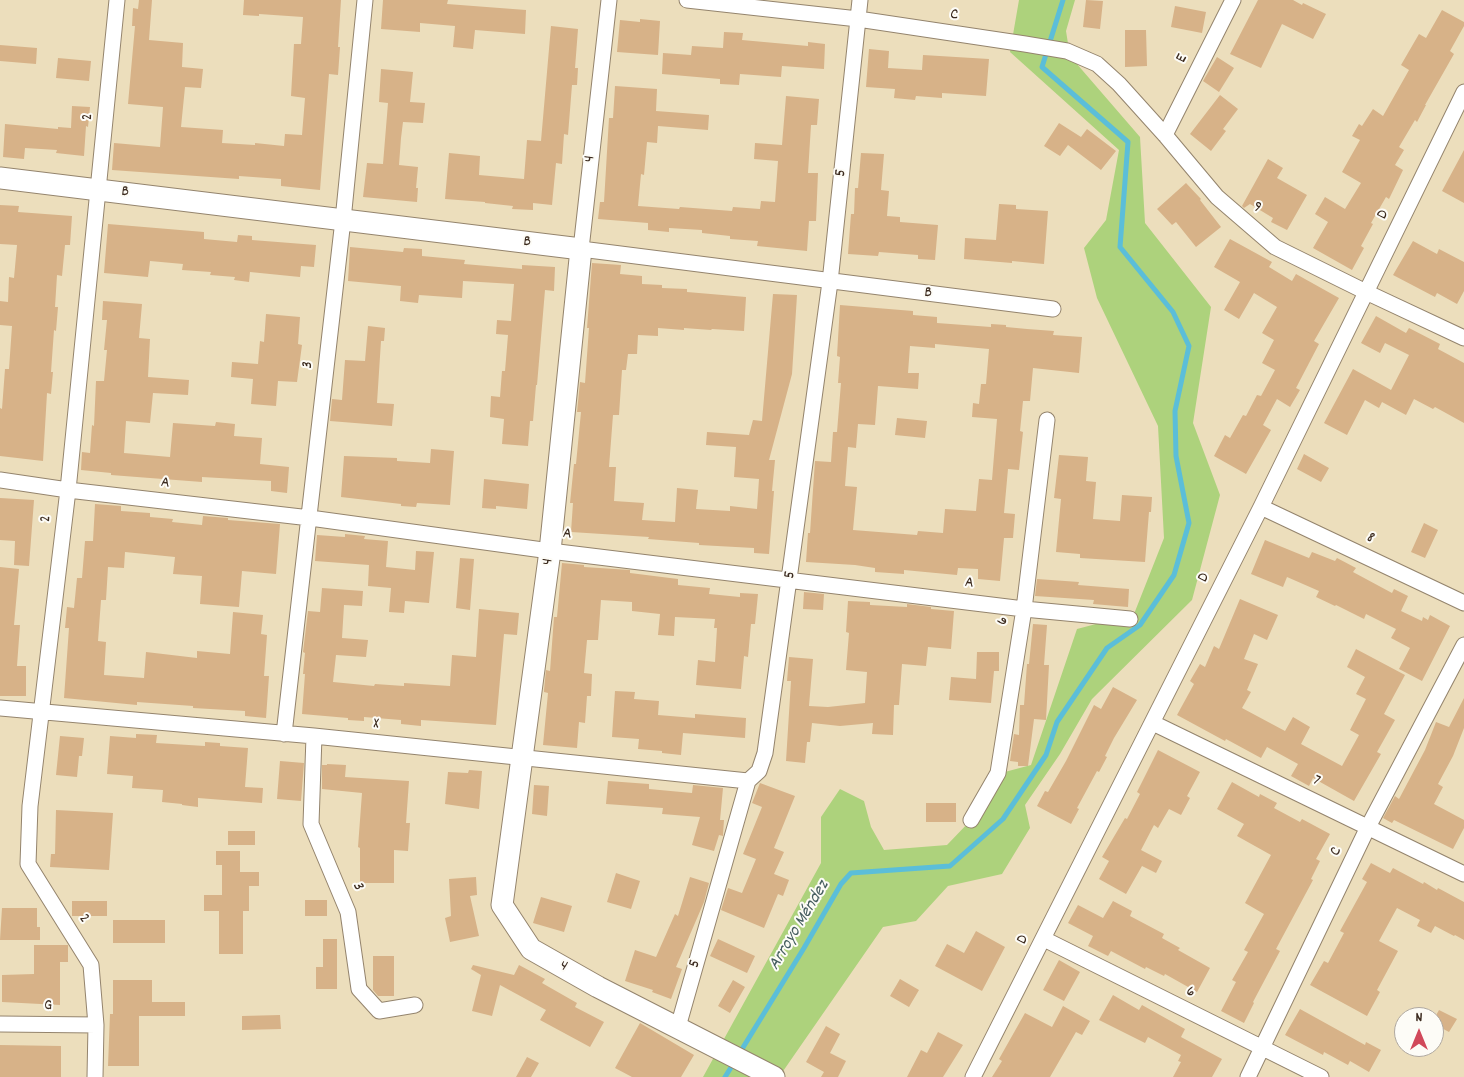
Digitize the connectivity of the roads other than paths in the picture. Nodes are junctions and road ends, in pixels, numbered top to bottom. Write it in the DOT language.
graph roads {
  1 [pos="117,0"];
  2 [pos="366,0"];
  3 [pos="609,0"];
  4 [pos="687,0"];
  5 [pos="860,0"];
  6 [pos="1233,0"];
  7 [pos="858,19"];
  8 [pos="1067,51"];
  9 [pos="1464,94"];
  10 [pos="1165,135"];
  11 [pos="0,178"];
  12 [pos="99,190"];
  13 [pos="343,220"];
  14 [pos="581,249"];
  15 [pos="830,282"];
  16 [pos="1366,292"];
  17 [pos="1053,309"];
  18 [pos="1464,338"];
  19 [pos="1047,420"];
  20 [pos="0,480"];
  21 [pos="68,490"];
  22 [pos="1261,507"];
  23 [pos="310,518"];
  24 [pos="550,550"];
  25 [pos="790,579"];
  26 [pos="1464,603"];
  27 [pos="1024,609"];
  28 [pos="1130,618"];
  29 [pos="1464,645"];
  30 [pos="0,708"];
  31 [pos="41,712"];
  32 [pos="1153,723"];
  33 [pos="284,734"];
  34 [pos="314,736"];
  35 [pos="523,756"];
  36 [pos="748,781"];
  37 [pos="971,820"];
  38 [pos="1368,827"];
  39 [pos="1464,874"];
  40 [pos="1044,939"];
  41 [pos="415,1005"];
  42 [pos="0,1024"];
  43 [pos="96,1025"];
  44 [pos="678,1027"];
  45 [pos="1263,1049"];
  46 [pos="767,1073"];
  47 [pos="95,1077"];
  48 [pos="973,1077"];
  49 [pos="1248,1077"];
  50 [pos="1321,1077"];
  1 -- 12 [label="street, 2"];
  2 -- 13 [label="street, 3"];
  3 -- 14 [label="street, 4"];
  4 -- 7 [label="street, C"];
  5 -- 7 [label="street, 5"];
  6 -- 10 [label="street, E"];
  7 -- 8 [label="street, C"];
  7 -- 15 [label="street, 5"];
  8 -- 10 [label="street, 9"];
  9 -- 16 [label="street, D"];
  10 -- 16 [label="street, 9"];
  11 -- 12 [label="street, B"];
  12 -- 13 [label="street, B"];
  12 -- 21 [label="street, 2"];
  13 -- 14 [label="street, B"];
  13 -- 23 [label="street, 3"];
  14 -- 15 [label="street, B"];
  14 -- 24 [label="street, 4"];
  15 -- 17 [label="street, B"];
  15 -- 25 [label="street, 5"];
  16 -- 18 [label="street, 9"];
  16 -- 22 [label="street, D"];
  19 -- 27 [label="street, 6"];
  20 -- 21 [label="street, A"];
  21 -- 23 [label="street, A"];
  21 -- 31 [label="street, 2"];
  22 -- 26 [label="street, 8"];
  22 -- 32 [label="street, D"];
  23 -- 24 [label="street, A"];
  23 -- 33 [label="street, 3"];
  24 -- 25 [label="street, A"];
  24 -- 35 [label="street, 4"];
  25 -- 27 [label="street, A"];
  25 -- 36 [label="street, 5"];
  27 -- 28 [label="street, A"];
  27 -- 37 [label="street, 6"];
  29 -- 38 [label="street, C"];
  30 -- 31 [label="street, X"];
  31 -- 33 [label="street, X"];
  31 -- 43 [label="street, 2"];
  32 -- 38 [label="street, 7"];
  32 -- 40 [label="street, D"];
  33 -- 34 [label="street, X"];
  34 -- 35 [label="street, X"];
  34 -- 41 [label="street, 3"];
  35 -- 36 [label="street, X"];
  35 -- 44 [label="street, 4"];
  36 -- 44 [label="street, 5"];
  38 -- 39 [label="street, 7"];
  38 -- 45 [label="street, C"];
  40 -- 45 [label="street, 6"];
  40 -- 48 [label="street, D"];
  42 -- 43 [label="street, G"];
  43 -- 47 [label="street"];
  44 -- 46 [label="street"];
  45 -- 49 [label="street, C"];
  45 -- 50 [label="street, 6"];
}
